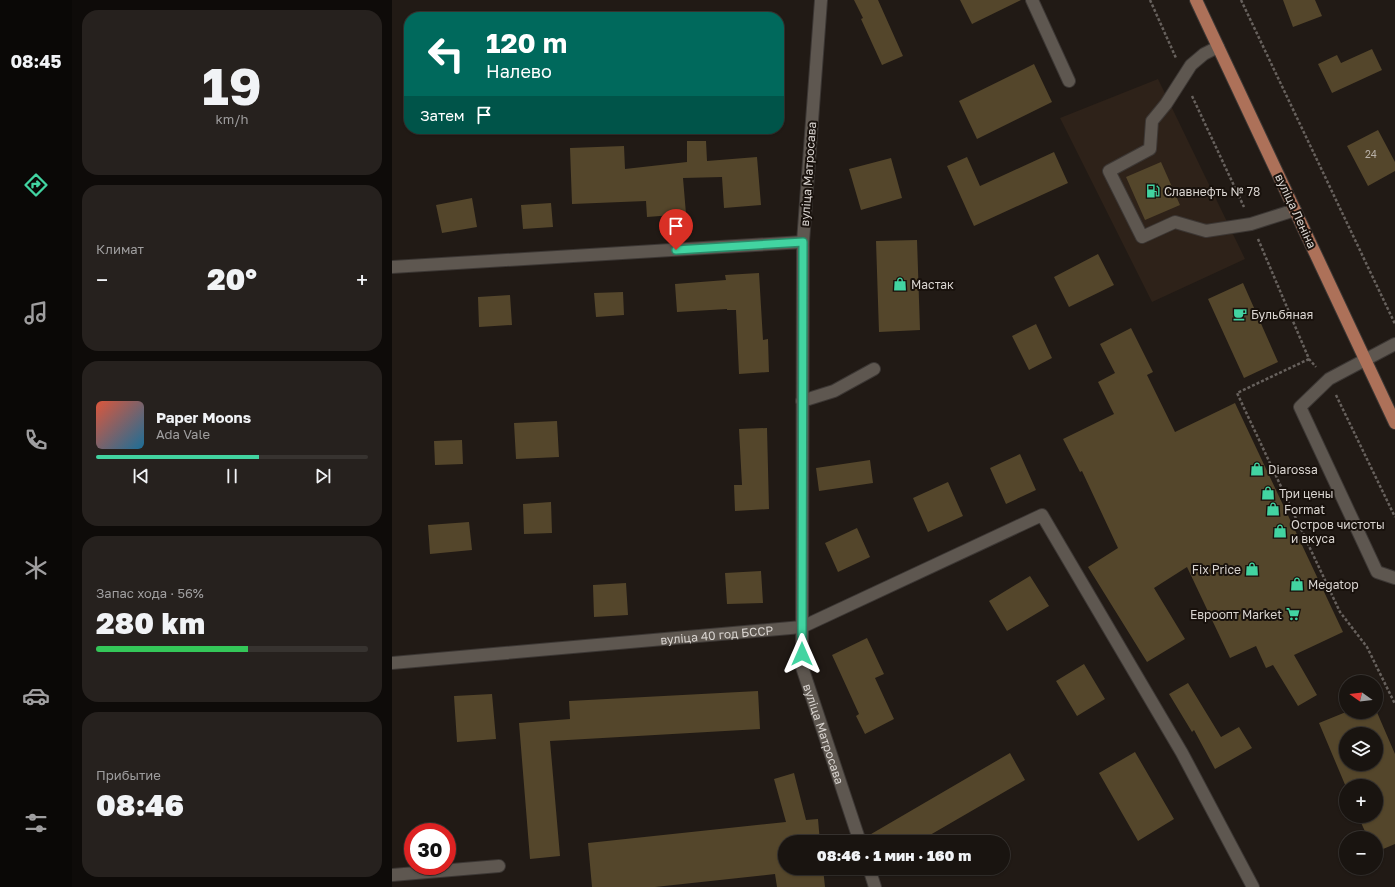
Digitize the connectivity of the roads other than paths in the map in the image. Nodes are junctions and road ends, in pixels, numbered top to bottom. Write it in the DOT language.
graph roads {
  1 [pos="821,0"];
  2 [pos="1032,0"];
  3 [pos="1196,0"];
  4 [pos="1218,47"];
  5 [pos="1069,81"];
  6 [pos="1295,210"];
  7 [pos="803,242"];
  8 [pos="392,267"];
  9 [pos="1395,344"];
  10 [pos="1366,359"];
  11 [pos="874,369"];
  12 [pos="802,401"];
  13 [pos="1395,423"];
  14 [pos="1395,578"];
  15 [pos="802,627"];
  16 [pos="392,663"];
  17 [pos="858,835"];
  18 [pos="499,866"];
  19 [pos="392,875"];
  20 [pos="871,875"];
  21 [pos="875,887"];
  22 [pos="1253,887"];
  1 -- 7 [label="street, вуліца Матросава"];
  2 -- 5 [label="street"];
  3 -- 4 [label="main road, вуліца Леніна"];
  4 -- 6 [label="main road, вуліца Леніна"];
  4 -- 6 [label="street"];
  6 -- 10 [label="main road, вуліца Леніна"];
  7 -- 8 [label="street"];
  7 -- 12 [label="street, вуліца Матросава"];
  9 -- 10 [label="street"];
  10 -- 13 [label="main road, вуліца Леніна"];
  10 -- 14 [label="street"];
  11 -- 12 [label="street"];
  12 -- 15 [label="street, вуліца Матросава"];
  15 -- 16 [label="street, вуліца 40 год БССР"];
  15 -- 17 [label="street, вуліца Матросава"];
  15 -- 22 [label="street, вуліца 40 год БССР"];
  18 -- 19 [label="street"];
  20 -- 21 [label="street"];
}
